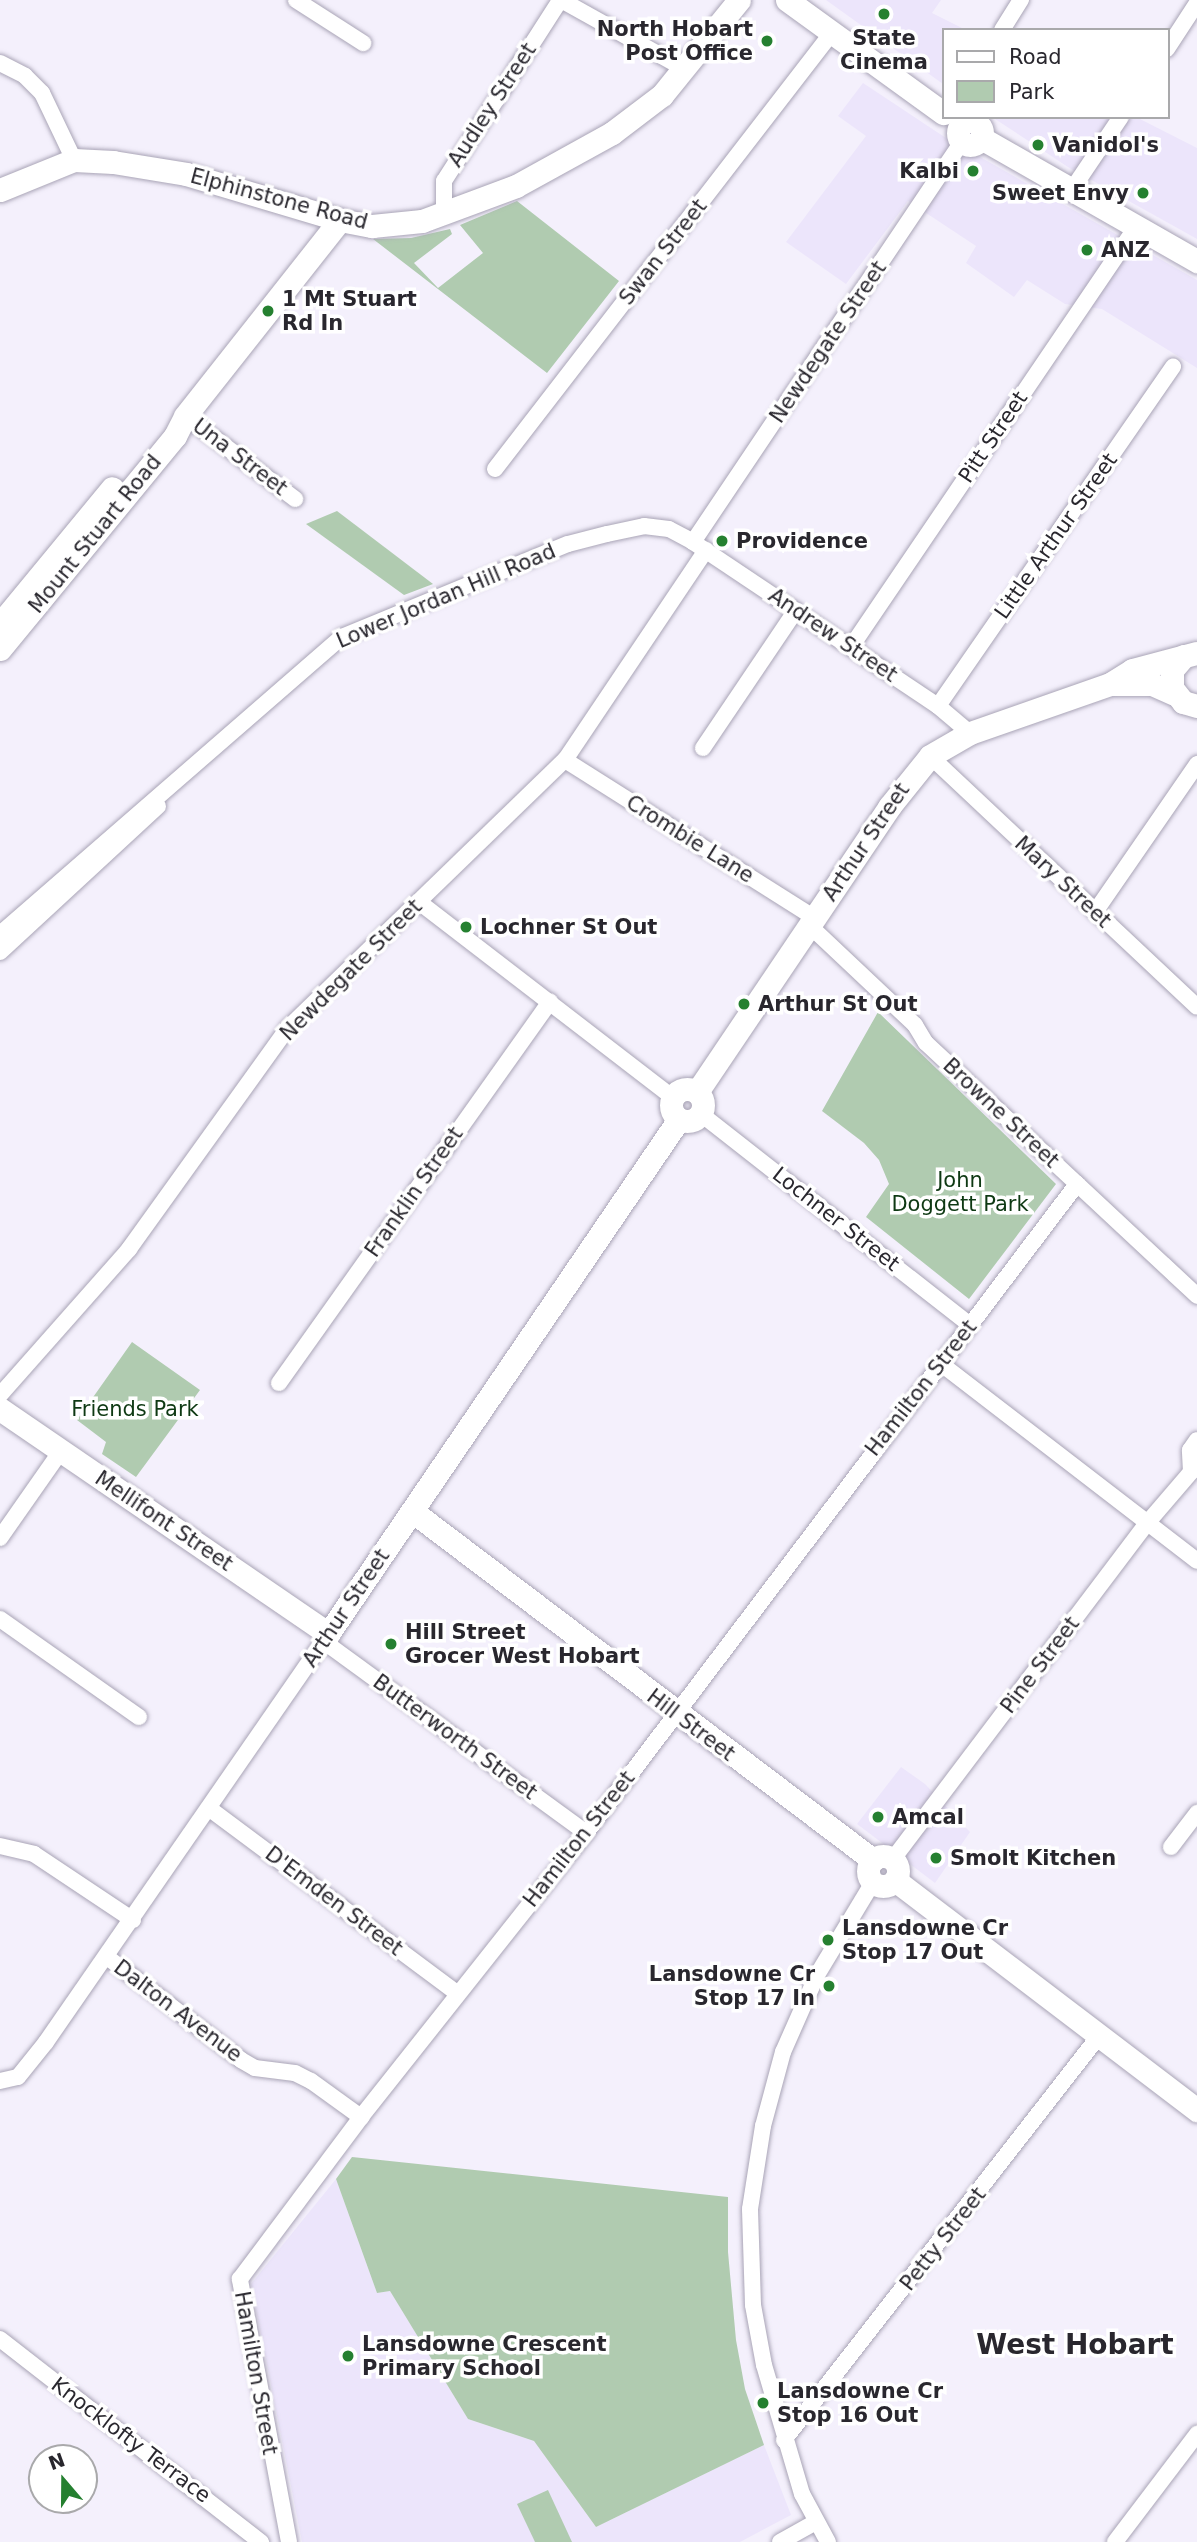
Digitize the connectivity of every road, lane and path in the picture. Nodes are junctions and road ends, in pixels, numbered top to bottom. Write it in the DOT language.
graph roads {
  1 [pos="296,0"];
  2 [pos="560,0"];
  3 [pos="739,0"];
  4 [pos="787,0"];
  5 [pos="1021,0"];
  6 [pos="1197,3"];
  7 [pos="316,5"];
  8 [pos="1003,28"];
  9 [pos="831,34"];
  10 [pos="363,43"];
  11 [pos="1169,46"];
  12 [pos="0,63"];
  13 [pos="685,69"];
  14 [pos="942,115"];
  15 [pos="1120,119"];
  16 [pos="959,127"];
  17 [pos="74,160"];
  18 [pos="0,190"];
  19 [pos="1070,191"];
  20 [pos="444,215"];
  21 [pos="340,220"];
  22 [pos="1136,228"];
  23 [pos="1197,261"];
  24 [pos="1173,366"];
  25 [pos="185,416"];
  26 [pos="495,470"];
  27 [pos="295,499"];
  28 [pos="700,546"];
  29 [pos="796,610"];
  30 [pos="0,624"];
  31 [pos="851,647"];
  32 [pos="0,649"];
  33 [pos="1192,653"];
  34 [pos="1110,684"];
  35 [pos="1183,700"];
  36 [pos="938,706"];
  37 [pos="1197,722"];
  38 [pos="970,733"];
  39 [pos="703,748"];
  40 [pos="930,756"];
  41 [pos="565,760"];
  42 [pos="1197,764"];
  43 [pos="162,790"];
  44 [pos="419,902"];
  45 [pos="1095,912"];
  46 [pos="812,922"];
  47 [pos="0,934"];
  48 [pos="0,952"];
  49 [pos="550,1002"];
  50 [pos="1197,1007"];
  51 [pos="672,1097"];
  52 [pos="692,1108"];
  53 [pos="1077,1184"];
  54 [pos="1197,1296"];
  55 [pos="971,1325"];
  56 [pos="940,1363"];
  57 [pos="279,1383"];
  58 [pos="0,1395"];
  59 [pos="0,1409"];
  60 [pos="1197,1440"];
  61 [pos="61,1451"];
  62 [pos="1194,1469"];
  63 [pos="412,1511"];
  64 [pos="1149,1521"];
  65 [pos="0,1538"];
  66 [pos="1197,1561"];
  67 [pos="0,1619"];
  68 [pos="326,1637"];
  69 [pos="675,1714"];
  70 [pos="139,1717"];
  71 [pos="210,1809"];
  72 [pos="1197,1813"];
  73 [pos="586,1833"];
  74 [pos="0,1846"];
  75 [pos="1171,1847"];
  76 [pos="884,1870"];
  77 [pos="133,1920"];
  78 [pos="107,1957"];
  79 [pos="457,1993"];
  80 [pos="1099,2036"];
  81 [pos="0,2081"];
  82 [pos="1197,2110"];
  83 [pos="361,2117"];
  84 [pos="0,2339"];
  85 [pos="1197,2434"];
  86 [pos="784,2440"];
  87 [pos="816,2522"];
  88 [pos="1123,2539"];
  89 [pos="261,2542"];
  90 [pos="289,2542"];
  91 [pos="780,2542"];
  92 [pos="828,2542"];
  1 -- 7 [label="street"];
  2 -- 13 [label="street, Audley Street"];
  2 -- 20 [label="street, Audley Street"];
  3 -- 13 [label="street, Elphinstone Road"];
  4 -- 9 [label="street"];
  5 -- 8 [label="street"];
  6 -- 11 [label="street"];
  7 -- 10 [label="street"];
  9 -- 14 [label="street"];
  9 -- 26 [label="street, Swan Street"];
  12 -- 17 [label="street"];
  13 -- 20 [label="street, Elphinstone Road"];
  15 -- 19 [label="street"];
  16 -- 19 [label="street"];
  16 -- 28 [label="street, Newdegate Street"];
  17 -- 18 [label="street, Elphinstone Road"];
  17 -- 21 [label="street, Elphinstone Road"];
  19 -- 22 [label="street"];
  20 -- 21 [label="street, Elphinstone Road"];
  21 -- 25 [label="street, Mount Stuart Road"];
  22 -- 23 [label="street"];
  22 -- 31 [label="street, Pitt Street"];
  24 -- 36 [label="street, Little Arthur Street"];
  25 -- 27 [label="street, Una Street"];
  25 -- 30 [label="street, Mount Stuart Road"];
  25 -- 32 [label="street, Mount Stuart Road"];
  28 -- 29 [label="street, Andrew Street"];
  28 -- 41 [label="street, Newdegate Street"];
  28 -- 43 [label="street, Lower Jordan Hill Road"];
  29 -- 31 [label="street, Andrew Street"];
  29 -- 39 [label="street"];
  31 -- 36 [label="street, Andrew Street"];
  33 -- 34 [label="street, Arthur Street"];
  33 -- 35 [label="street"];
  34 -- 35 [label="street, Arthur Street"];
  34 -- 38 [label="street, Arthur Street"];
  35 -- 37 [label="street"];
  36 -- 38 [label="street, Andrew Street"];
  38 -- 40 [label="street, Arthur Street"];
  40 -- 45 [label="street, Mary Street"];
  40 -- 46 [label="street, Arthur Street"];
  41 -- 44 [label="street, Newdegate Street"];
  41 -- 46 [label="street, Crombie Lane"];
  42 -- 45 [label="street"];
  43 -- 47 [label="street, Lower Jordan Hill Road"];
  43 -- 48 [label="street, Lower Jordan Hill Road"];
  44 -- 49 [label="street"];
  44 -- 58 [label="street, Newdegate Street"];
  45 -- 50 [label="street, Mary Street"];
  46 -- 52 [label="street, Arthur Street"];
  46 -- 53 [label="street, Browne Street"];
  49 -- 51 [label="street"];
  49 -- 57 [label="street, Franklin Street"];
  51 -- 52 [label="street"];
  52 -- 55 [label="street, Lochner Street"];
  52 -- 63 [label="street, Arthur Street"];
  53 -- 54 [label="street, Browne Street"];
  53 -- 55 [label="street, Hamilton Street"];
  55 -- 56 [label="street, Hamilton Street"];
  56 -- 64 [label="street"];
  56 -- 69 [label="street, Hamilton Street"];
  59 -- 61 [label="street, Mellifont Street"];
  60 -- 62 [label="street, Pine Street"];
  61 -- 65 [label="street"];
  61 -- 68 [label="street, Mellifont Street"];
  62 -- 64 [label="street, Pine Street"];
  63 -- 68 [label="street, Arthur Street"];
  63 -- 69 [label="street, Hill Street"];
  64 -- 66 [label="street"];
  64 -- 76 [label="street, Pine Street"];
  67 -- 70 [label="street"];
  68 -- 71 [label="street, Arthur Street"];
  68 -- 73 [label="street, Butterworth Street"];
  69 -- 73 [label="street, Hamilton Street"];
  69 -- 76 [label="street, Hill Street"];
  71 -- 77 [label="street, Arthur Street"];
  71 -- 79 [label="street, D'Emden Street"];
  72 -- 75 [label="street"];
  73 -- 79 [label="street, Hamilton Street"];
  74 -- 77 [label="street"];
  76 -- 80 [label="street, Hill Street"];
  76 -- 86 [label="street, Pine Street"];
  77 -- 78 [label="street, Arthur Street"];
  78 -- 81 [label="street, Arthur Street"];
  78 -- 83 [label="street, Dalton Avenue"];
  79 -- 83 [label="street, Hamilton Street"];
  80 -- 82 [label="street, Hill Street"];
  80 -- 86 [label="street, Petty Street"];
  83 -- 90 [label="street, Hamilton Street"];
  84 -- 89 [label="street, Knocklofty Terrace"];
  85 -- 88 [label="street"];
  86 -- 87 [label="street, Pine Street"];
  87 -- 91 [label="street"];
  87 -- 92 [label="street, Pine Street"];
}
